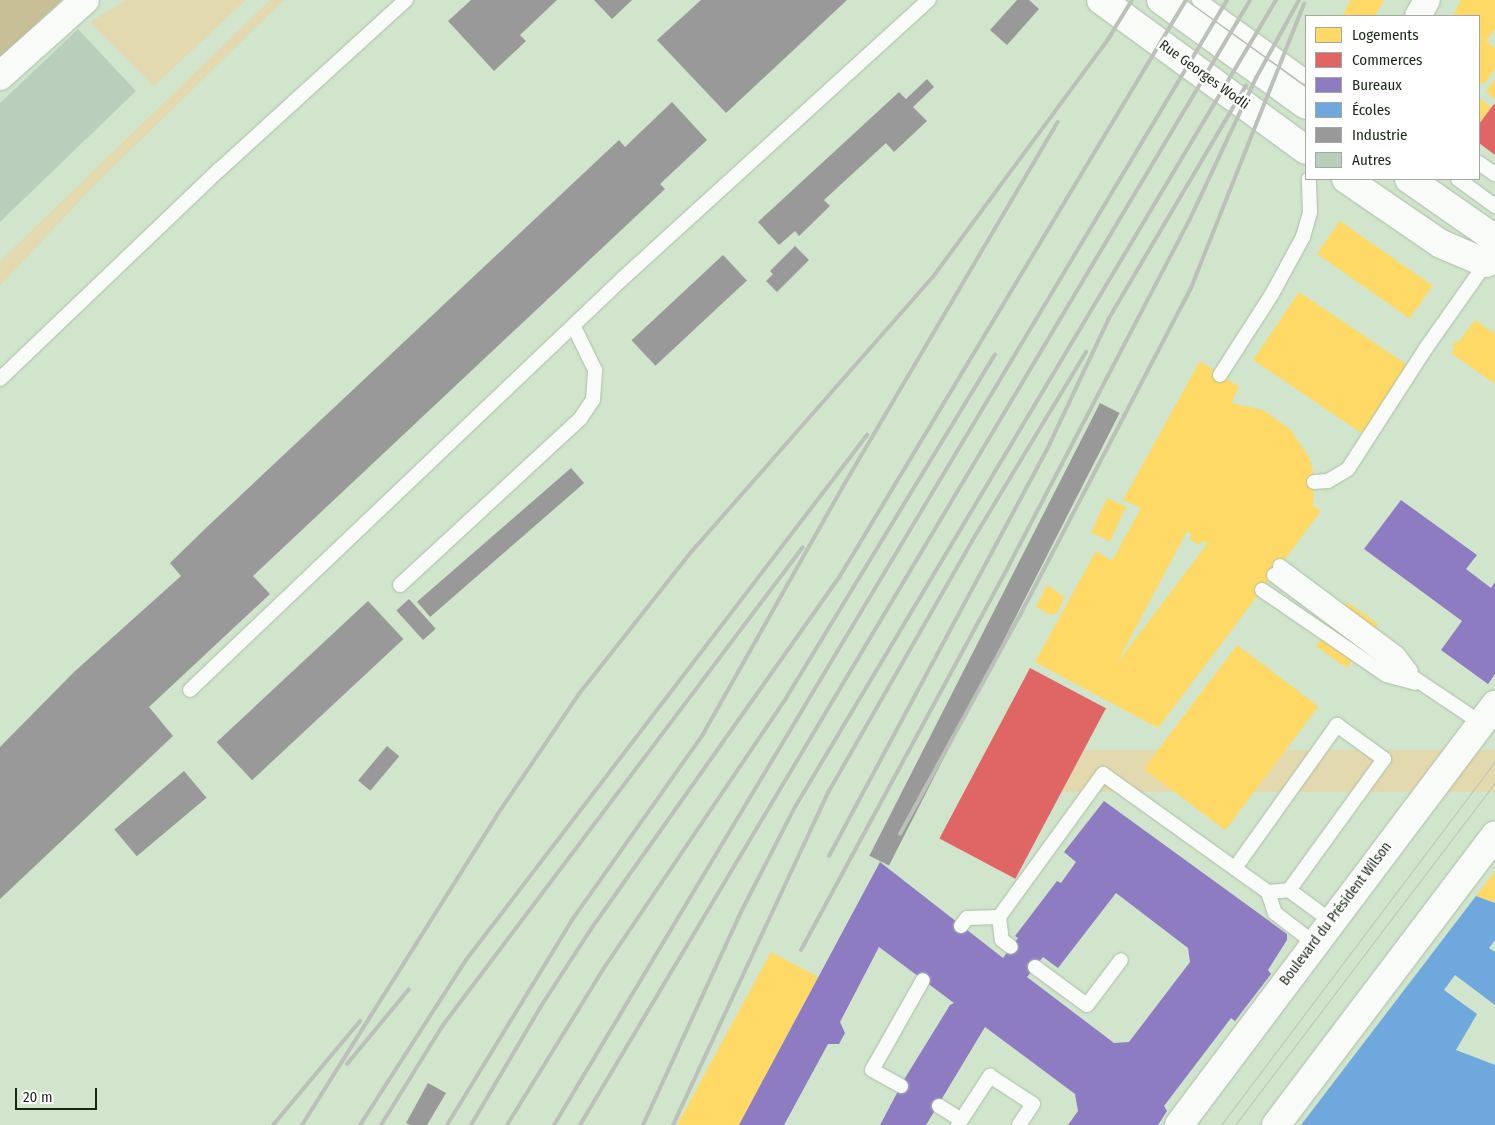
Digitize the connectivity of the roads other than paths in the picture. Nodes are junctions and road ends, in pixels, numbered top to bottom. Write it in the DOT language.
graph roads {
  1 [pos="85,0"];
  2 [pos="406,0"];
  3 [pos="929,0"];
  4 [pos="1101,0"];
  5 [pos="1160,0"];
  6 [pos="1199,0"];
  7 [pos="1427,0"];
  8 [pos="1419,15"];
  9 [pos="0,76"];
  10 [pos="1305,76"];
  11 [pos="1305,104"];
  12 [pos="1305,149"];
  13 [pos="1480,164"];
  14 [pos="1495,174"];
  15 [pos="1309,180"];
  16 [pos="1347,180"];
  17 [pos="1380,180"];
  18 [pos="1410,180"];
  19 [pos="1459,180"];
  20 [pos="1495,206"];
  21 [pos="1492,257"];
  22 [pos="574,327"];
  23 [pos="1220,375"];
  24 [pos="0,379"];
  25 [pos="1314,482"];
  26 [pos="1277,570"];
  27 [pos="400,585"];
  28 [pos="1262,590"];
  29 [pos="1423,685"];
  30 [pos="190,690"];
  31 [pos="1488,714"];
  32 [pos="1495,835"];
  33 [pos="1235,868"];
  34 [pos="1289,890"];
  35 [pos="1268,892"];
  36 [pos="999,917"];
  37 [pos="1331,921"];
  38 [pos="960,926"];
  39 [pos="1314,943"];
  40 [pos="1011,947"];
  41 [pos="1121,960"];
  42 [pos="1035,967"];
  43 [pos="923,980"];
  44 [pos="901,1086"];
  45 [pos="939,1106"];
  46 [pos="960,1123"];
  47 [pos="1019,1125"];
  48 [pos="1179,1125"];
  49 [pos="1276,1125"];
  1 -- 9 [label="main road"];
  2 -- 24 [label="lane"];
  3 -- 22 [label="lane"];
  4 -- 12 [label="main road, Rue Georges Wodli"];
  5 -- 11 [label="main road"];
  6 -- 10 [label="lane"];
  7 -- 8 [label="street"];
  13 -- 14 [label="lane"];
  15 -- 23 [label="lane"];
  16 -- 21 [label="main road"];
  17 -- 21 [label="main road"];
  18 -- 21 [label="main road"];
  19 -- 20 [label="lane"];
  21 -- 25 [label="lane"];
  22 -- 27 [label="lane"];
  22 -- 30 [label="lane"];
  26 -- 29 [label="lane"];
  28 -- 29 [label="lane"];
  29 -- 31 [label="lane"];
  31 -- 37 [label="main road, Boulevard du Président Wilson"];
  32 -- 49 [label="main road"];
  33 -- 34 [label="lane"];
  33 -- 35 [label="lane"];
  33 -- 36 [label="lane"];
  34 -- 35 [label="lane"];
  34 -- 37 [label="lane"];
  35 -- 39 [label="lane"];
  36 -- 38 [label="lane"];
  36 -- 40 [label="lane"];
  37 -- 39 [label="main road, Boulevard du Président Wilson"];
  39 -- 48 [label="main road, Boulevard du Président Wilson"];
  41 -- 42 [label="lane"];
  43 -- 44 [label="lane"];
  45 -- 46 [label="lane"];
  46 -- 47 [label="lane"];
}
